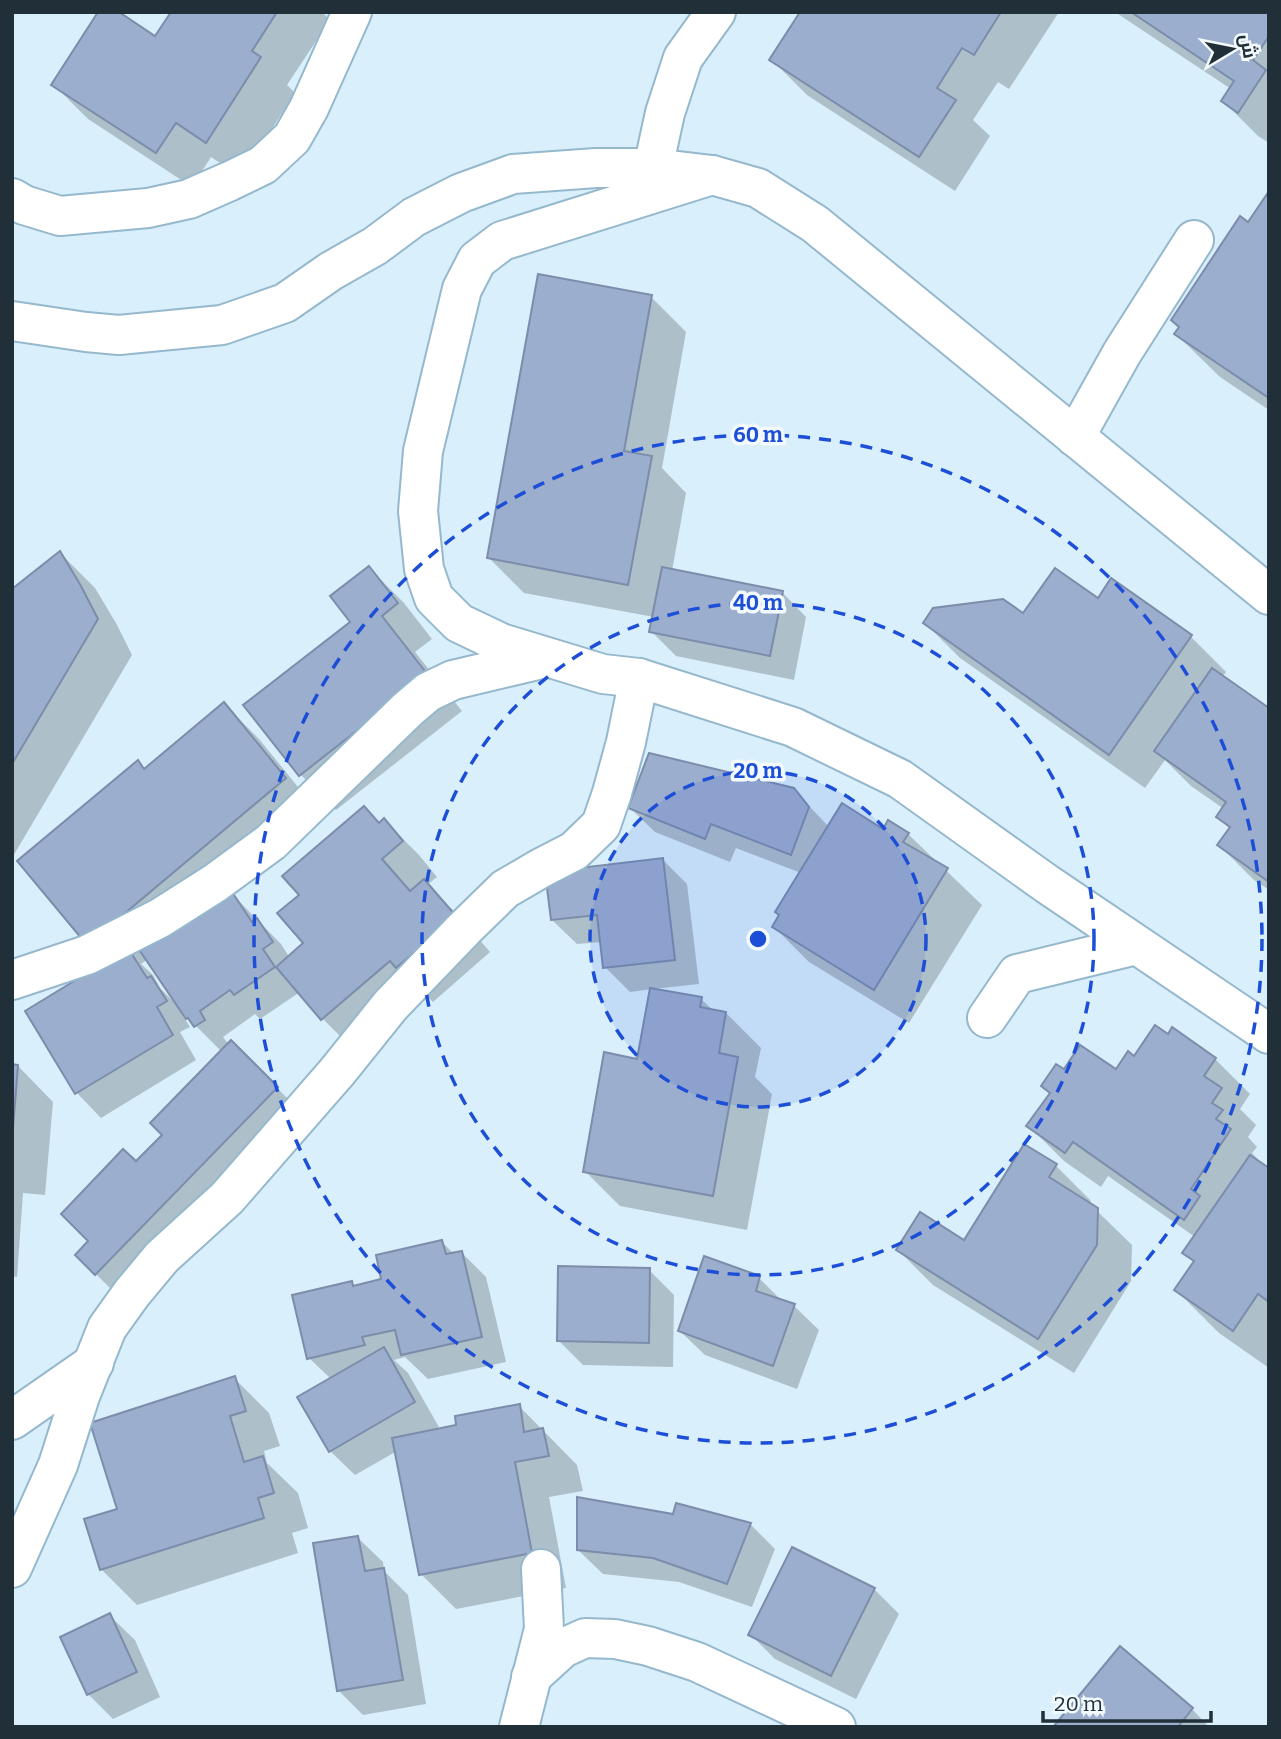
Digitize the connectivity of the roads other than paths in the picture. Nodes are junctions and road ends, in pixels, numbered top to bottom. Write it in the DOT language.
graph roads {
  1 [pos="352,12"];
  2 [pos="716,12"];
  3 [pos="653,168"];
  4 [pos="712,175"];
  5 [pos="12,198"];
  6 [pos="1194,240"];
  7 [pos="12,321"];
  8 [pos="1075,436"];
  9 [pos="1269,595"];
  10 [pos="548,657"];
  11 [pos="639,678"];
  12 [pos="1136,945"];
  13 [pos="12,980"];
  14 [pos="988,1018"];
  15 [pos="1269,1034"];
  16 [pos="94,1363"];
  17 [pos="12,1420"];
  18 [pos="12,1568"];
  19 [pos="541,1569"];
  20 [pos="531,1677"];
  21 [pos="519,1727"];
  22 [pos="836,1727"];
  1 -- 5 [label="street"];
  2 -- 3 [label="street"];
  3 -- 4 [label="street"];
  3 -- 7 [label="street"];
  4 -- 8 [label="street"];
  4 -- 10 [label="street"];
  6 -- 8 [label="street"];
  8 -- 9 [label="street"];
  10 -- 11 [label="street"];
  10 -- 13 [label="street"];
  11 -- 12 [label="street"];
  11 -- 16 [label="street"];
  12 -- 14 [label="street"];
  12 -- 15 [label="street"];
  16 -- 17 [label="street"];
  16 -- 18 [label="street"];
  19 -- 20 [label="street"];
  20 -- 21 [label="street"];
  20 -- 22 [label="street"];
}
